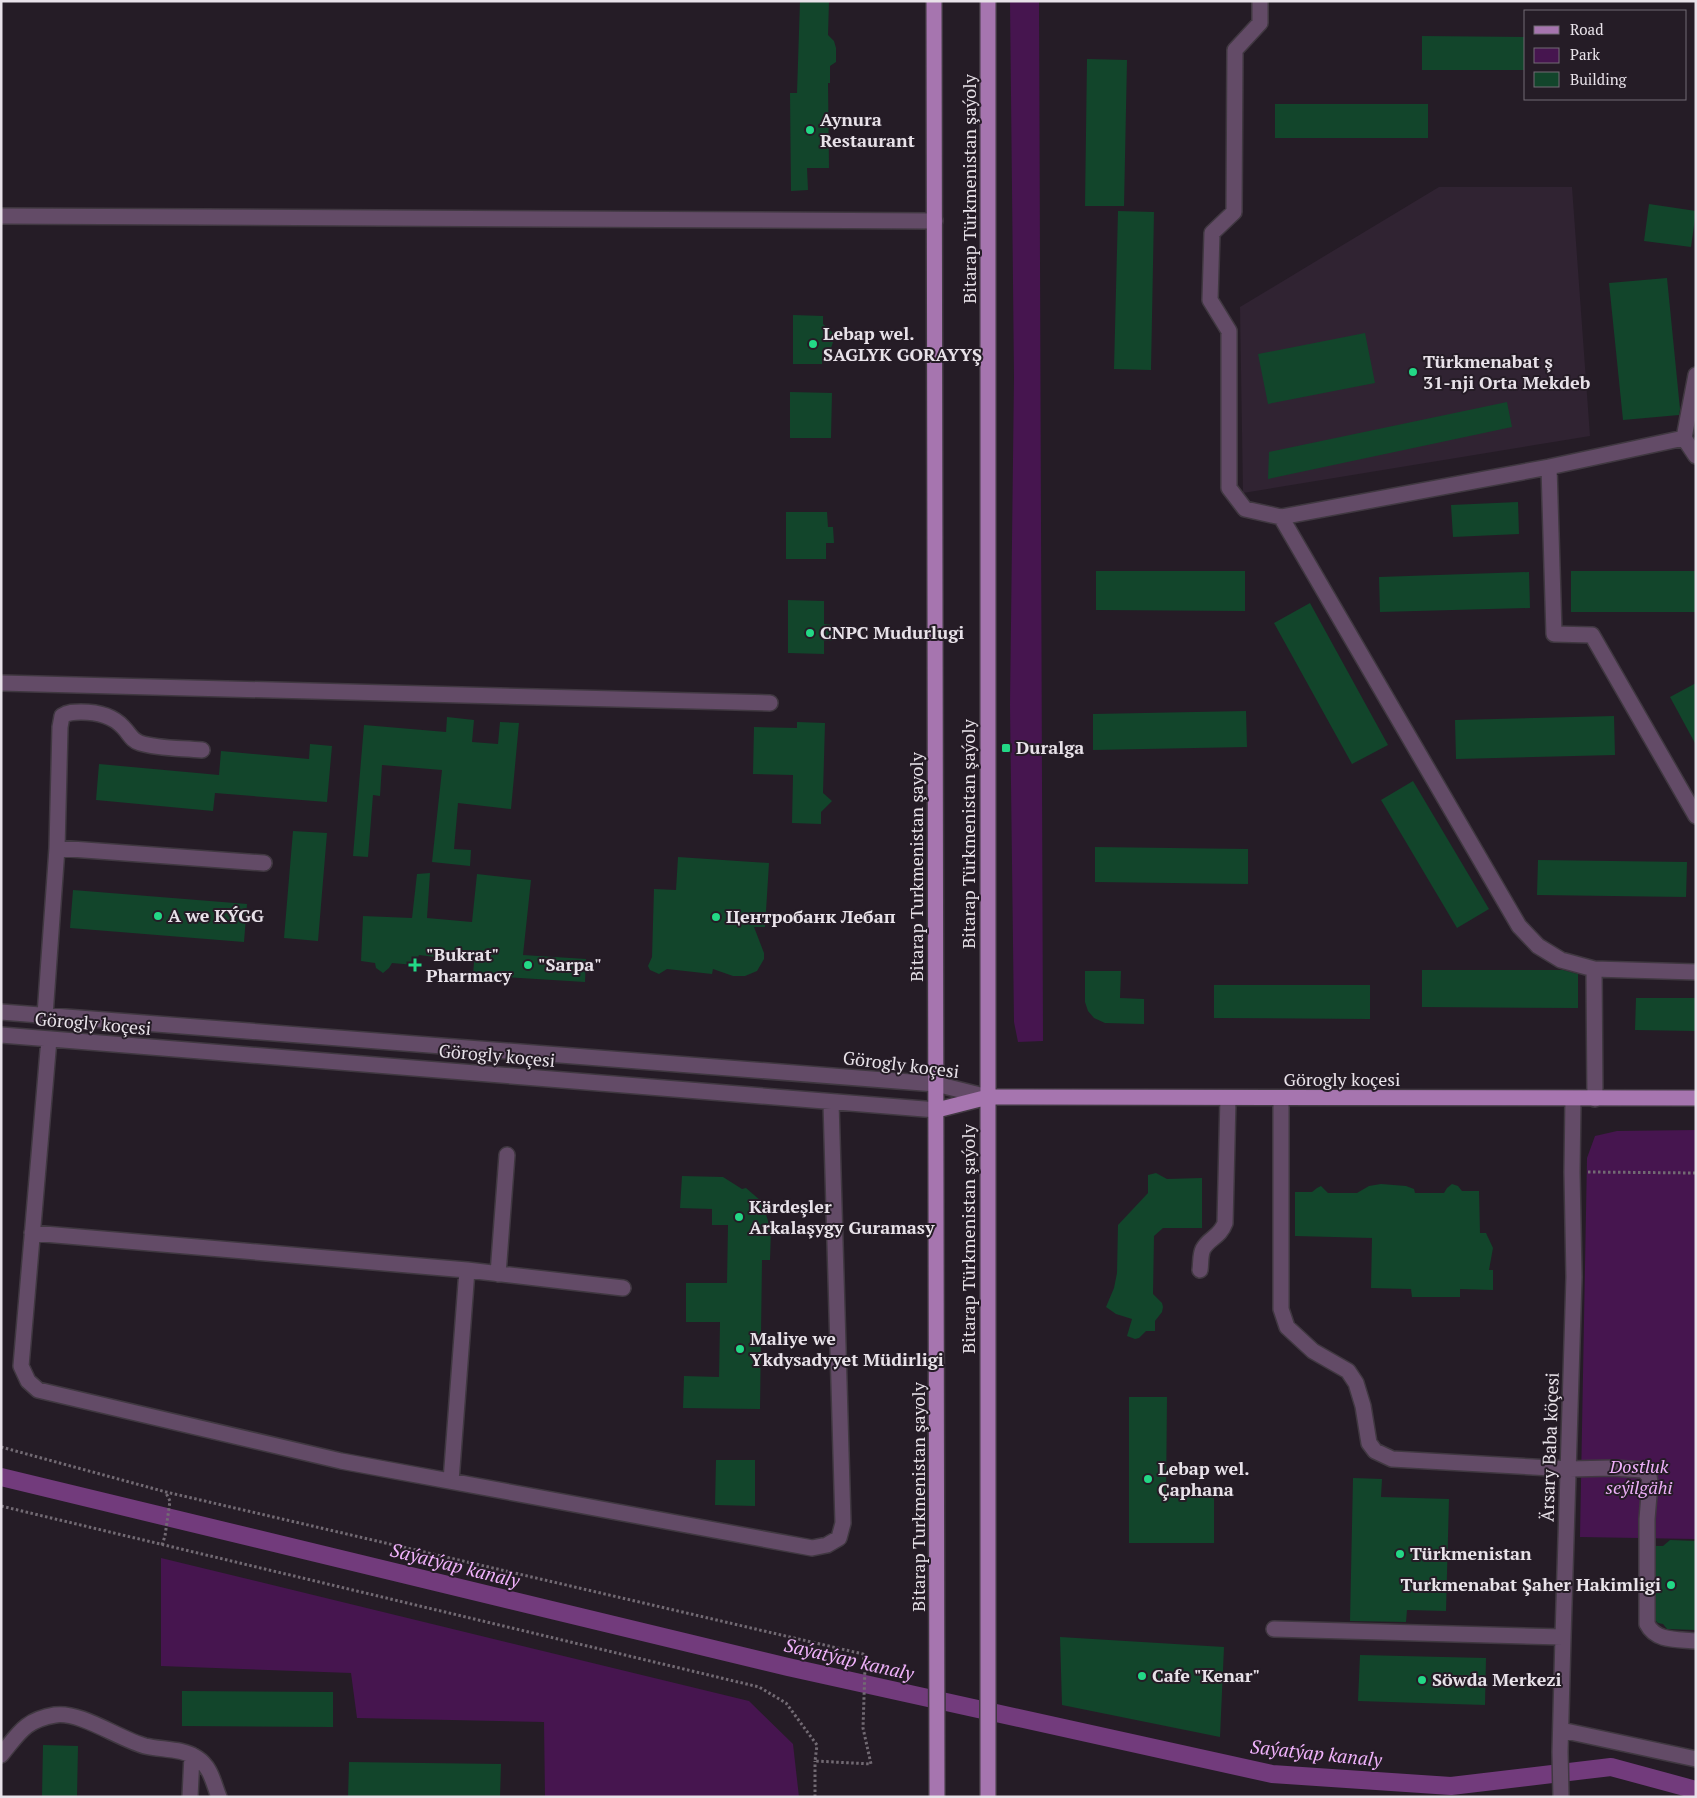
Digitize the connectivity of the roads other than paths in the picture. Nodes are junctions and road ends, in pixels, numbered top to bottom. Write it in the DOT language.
graph roads {
  1 [pos="934,1"];
  2 [pos="988,1"];
  3 [pos="1260,1"];
  4 [pos="1,216"];
  5 [pos="935,221"];
  6 [pos="1696,375"];
  7 [pos="1684,438"];
  8 [pos="1696,456"];
  9 [pos="1549,467"];
  10 [pos="1281,517"];
  11 [pos="1,683"];
  12 [pos="770,703"];
  13 [pos="202,750"];
  14 [pos="1696,816"];
  15 [pos="57,848"];
  16 [pos="264,863"];
  17 [pos="1594,969"];
  18 [pos="1696,972"];
  19 [pos="1,1012"];
  20 [pos="46,1015"];
  21 [pos="1,1035"];
  22 [pos="49,1039"];
  23 [pos="936,1084"];
  24 [pos="988,1097"];
  25 [pos="1228,1098"];
  26 [pos="1280,1098"];
  27 [pos="1696,1098"];
  28 [pos="1573,1099"];
  29 [pos="1595,1099"];
  30 [pos="830,1102"];
  31 [pos="937,1110"];
  32 [pos="507,1155"];
  33 [pos="32,1233"];
  34 [pos="467,1270"];
  35 [pos="1200,1270"];
  36 [pos="498,1274"];
  37 [pos="623,1288"];
  38 [pos="1569,1469"];
  39 [pos="451,1481"];
  40 [pos="1274,1628"];
  41 [pos="1563,1637"];
  42 [pos="1696,1640"];
  43 [pos="1561,1730"];
  44 [pos="1,1755"];
  45 [pos="192,1755"];
  46 [pos="1696,1759"];
  47 [pos="1561,1795"];
  48 [pos="190,1797"];
  49 [pos="219,1797"];
  50 [pos="937,1797"];
  51 [pos="988,1797"];
  1 -- 5 [label="main road, Bitarap Turkmenistan şayoly"];
  2 -- 24 [label="main road, Bitarap Türkmenistan şaýoly"];
  3 -- 10 [label="street"];
  4 -- 5 [label="street"];
  5 -- 23 [label="main road, Bitarap Turkmenistan şayoly"];
  6 -- 7 [label="street"];
  7 -- 8 [label="street"];
  7 -- 9 [label="street"];
  9 -- 10 [label="street"];
  9 -- 14 [label="street"];
  10 -- 17 [label="street"];
  11 -- 12 [label="street"];
  13 -- 15 [label="street"];
  15 -- 16 [label="street"];
  15 -- 20 [label="street"];
  17 -- 18 [label="street"];
  17 -- 29 [label="street"];
  19 -- 20 [label="street, Görogly koçesi"];
  20 -- 23 [label="street, Görogly koçesi"];
  21 -- 22 [label="street, Görogly koçesi"];
  22 -- 30 [label="street, Görogly koçesi"];
  22 -- 33 [label="street"];
  23 -- 24 [label="street, Görogly koçesi"];
  23 -- 31 [label="main road, Bitarap Turkmenistan şayoly"];
  24 -- 25 [label="main road, Görogly koçesi"];
  24 -- 31 [label="main road, Görogly koçesi"];
  24 -- 51 [label="main road, Bitarap Türkmenistan şaýoly"];
  25 -- 26 [label="main road, Görogly koçesi"];
  25 -- 35 [label="street"];
  26 -- 28 [label="main road, Görogly koçesi"];
  26 -- 38 [label="street"];
  27 -- 29 [label="main road, Görogly koçesi"];
  28 -- 29 [label="main road, Görogly koçesi"];
  28 -- 38 [label="street, Ärsary Baba köçesi"];
  30 -- 31 [label="street, Görogly koçesi"];
  30 -- 39 [label="street"];
  31 -- 50 [label="main road, Bitarap Turkmenistan şayoly"];
  32 -- 36 [label="street"];
  33 -- 34 [label="street"];
  33 -- 39 [label="street"];
  34 -- 36 [label="street"];
  34 -- 39 [label="street"];
  36 -- 37 [label="street"];
  38 -- 41 [label="street, Ärsary Baba köçesi"];
  38 -- 42 [label="street"];
  40 -- 41 [label="street"];
  41 -- 43 [label="street, Ärsary Baba köçesi"];
  43 -- 46 [label="street"];
  43 -- 47 [label="street, Ärsary Baba köçesi"];
  44 -- 45 [label="street"];
  45 -- 48 [label="street"];
  45 -- 49 [label="street"];
}
